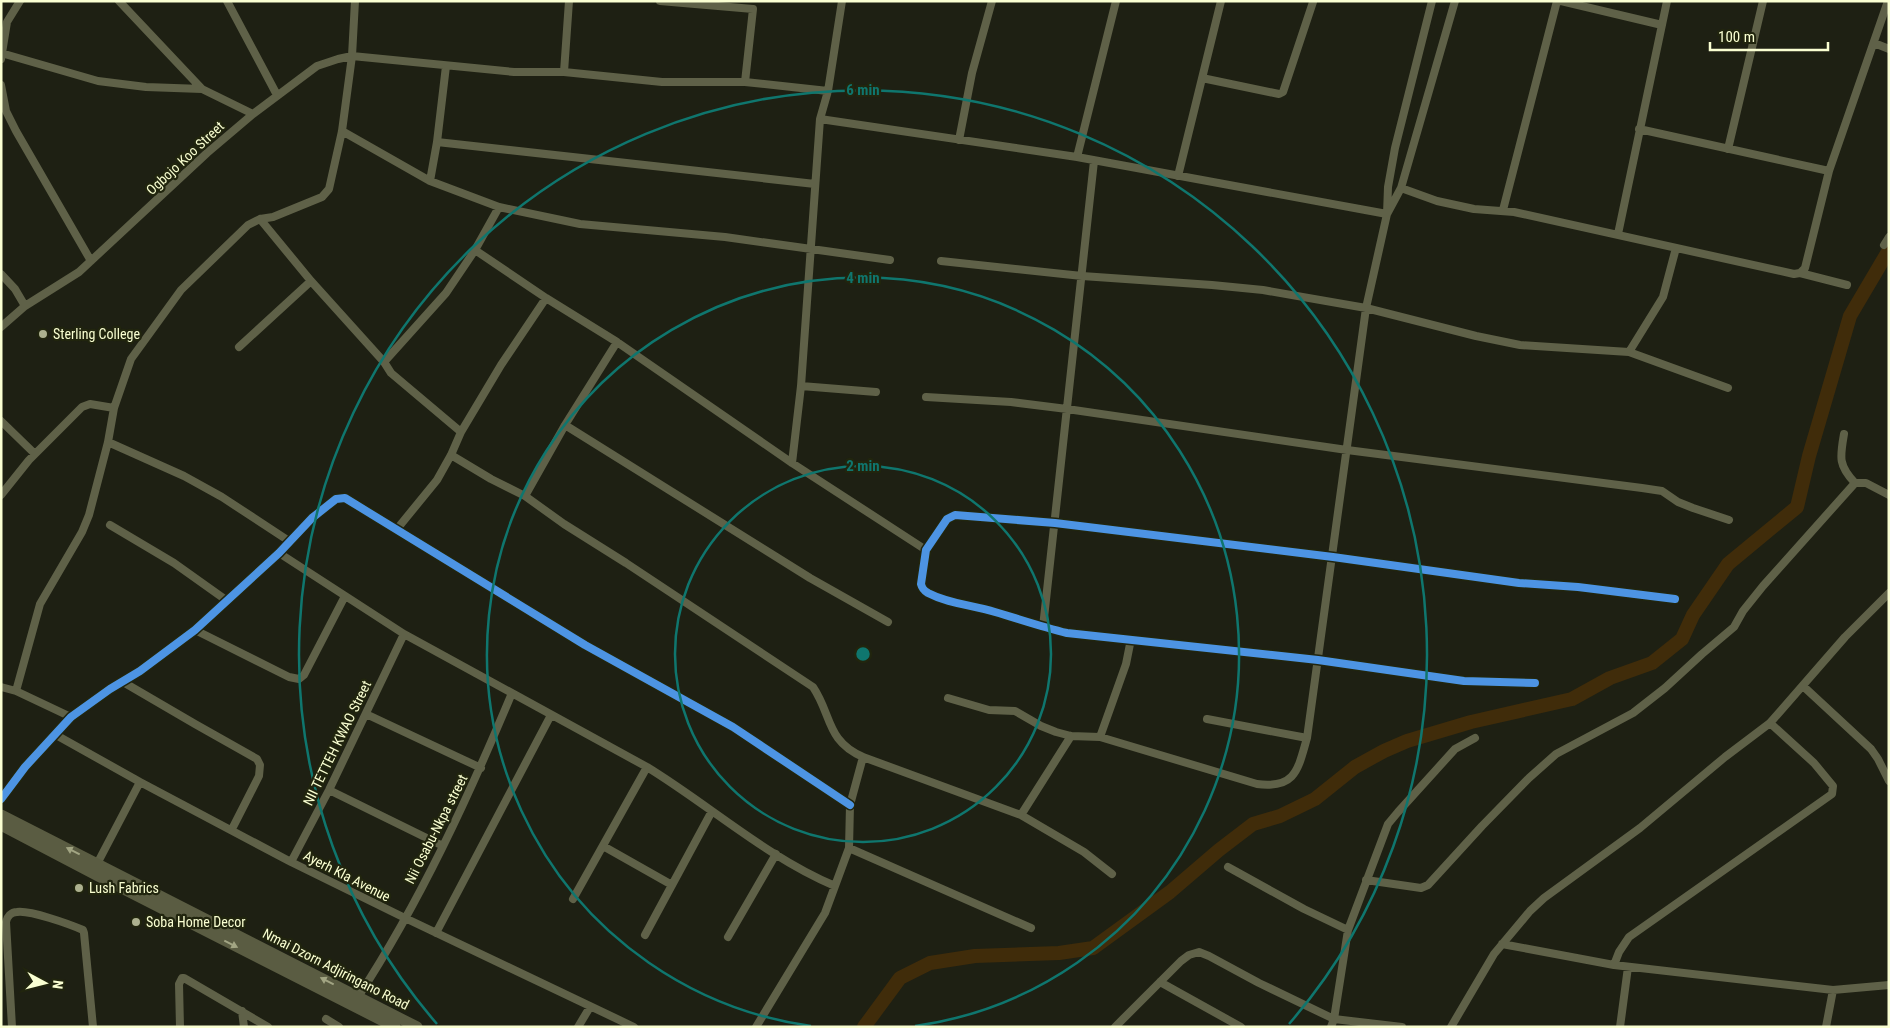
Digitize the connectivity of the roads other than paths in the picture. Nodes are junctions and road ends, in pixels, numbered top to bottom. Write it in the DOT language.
graph roads {
  1 [pos="20,1"];
  2 [pos="119,1"];
  3 [pos="227,1"];
  4 [pos="355,1"];
  5 [pos="569,1"];
  6 [pos="660,1"];
  7 [pos="842,1"];
  8 [pos="992,1"];
  9 [pos="1116,1"];
  10 [pos="1221,1"];
  11 [pos="1432,1"];
  12 [pos="1455,1"];
  13 [pos="1557,1"];
  14 [pos="1561,1"];
  15 [pos="1667,1"];
  16 [pos="1763,1"];
  17 [pos="1888,1"];
  18 [pos="1313,2"];
  19 [pos="754,5"];
  20 [pos="1662,25"];
  21 [pos="1874,43"];
  22 [pos="1889,49"];
  23 [pos="2,55"];
  24 [pos="352,56"];
  25 [pos="446,66"];
  26 [pos="564,72"];
  27 [pos="1202,78"];
  28 [pos="745,82"];
  29 [pos="1,85"];
  30 [pos="202,89"];
  31 [pos="828,91"];
  32 [pos="277,96"];
  33 [pos="253,114"];
  34 [pos="820,120"];
  35 [pos="1639,129"];
  36 [pos="342,131"];
  37 [pos="958,140"];
  38 [pos="437,142"];
  39 [pos="1728,148"];
  40 [pos="1077,157"];
  41 [pos="1094,161"];
  42 [pos="1829,170"];
  43 [pos="1178,176"];
  44 [pos="430,181"];
  45 [pos="815,184"];
  46 [pos="1401,188"];
  47 [pos="499,207"];
  48 [pos="1503,210"];
  49 [pos="1387,214"];
  50 [pos="260,219"];
  51 [pos="1618,234"];
  52 [pos="1889,237"];
  53 [pos="1884,245"];
  54 [pos="1676,248"];
  55 [pos="476,250"];
  56 [pos="811,250"];
  57 [pos="890,260"];
  58 [pos="91,261"];
  59 [pos="941,261"];
  60 [pos="1800,273"];
  61 [pos="1,274"];
  62 [pos="1082,276"];
  63 [pos="311,281"];
  64 [pos="1847,285"];
  65 [pos="546,298"];
  66 [pos="25,306"];
  67 [pos="1366,308"];
  68 [pos="1,327"];
  69 [pos="617,342"];
  70 [pos="239,347"];
  71 [pos="1629,352"];
  72 [pos="384,362"];
  73 [pos="801,386"];
  74 [pos="1728,388"];
  75 [pos="876,392"];
  76 [pos="926,397"];
  77 [pos="114,408"];
  78 [pos="1067,409"];
  79 [pos="1,421"];
  80 [pos="564,425"];
  81 [pos="461,432"];
  82 [pos="1844,434"];
  83 [pos="108,442"];
  84 [pos="1347,450"];
  85 [pos="36,454"];
  86 [pos="451,455"];
  87 [pos="792,463"];
  88 [pos="1855,483"];
  89 [pos="1,495"];
  90 [pos="1889,495"];
  91 [pos="525,496"];
  92 [pos="1729,520"];
  93 [pos="1055,524"];
  94 [pos="110,525"];
  95 [pos="397,529"];
  96 [pos="289,541"];
  97 [pos="926,550"];
  98 [pos="279,553"];
  99 [pos="1333,557"];
  100 [pos="1889,593"];
  101 [pos="345,596"];
  102 [pos="1675,599"];
  103 [pos="226,600"];
  104 [pos="888,622"];
  105 [pos="1043,628"];
  106 [pos="195,630"];
  107 [pos="404,634"];
  108 [pos="1132,639"];
  109 [pos="1318,660"];
  110 [pos="123,682"];
  111 [pos="1535,683"];
  112 [pos="1802,686"];
  113 [pos="1,687"];
  114 [pos="16,691"];
  115 [pos="512,693"];
  116 [pos="948,698"];
  117 [pos="366,714"];
  118 [pos="551,715"];
  119 [pos="71,716"];
  120 [pos="1207,719"];
  121 [pos="1770,724"];
  122 [pos="56,735"];
  123 [pos="1071,736"];
  124 [pos="1100,737"];
  125 [pos="1307,738"];
  126 [pos="1475,738"];
  127 [pos="863,756"];
  128 [pos="647,767"];
  129 [pos="480,768"];
  130 [pos="1889,781"];
  131 [pos="140,782"];
  132 [pos="329,790"];
  133 [pos="1,799"];
  134 [pos="850,805"];
  135 [pos="712,811"];
  136 [pos="1,815"];
  137 [pos="1021,815"];
  138 [pos="1,825"];
  139 [pos="232,829"];
  140 [pos="443,846"];
  141 [pos="603,846"];
  142 [pos="849,848"];
  143 [pos="776,854"];
  144 [pos="292,862"];
  145 [pos="97,864"];
  146 [pos="1228,867"];
  147 [pos="1112,874"];
  148 [pos="1366,880"];
  149 [pos="672,885"];
  150 [pos="835,886"];
  151 [pos="573,899"];
  152 [pos="157,901"];
  153 [pos="405,918"];
  154 [pos="1031,928"];
  155 [pos="1348,930"];
  156 [pos="436,933"];
  157 [pos="645,935"];
  158 [pos="728,937"];
  159 [pos="1502,944"];
  160 [pos="1614,965"];
  161 [pos="1628,967"];
  162 [pos="1160,982"];
  163 [pos="1889,985"];
  164 [pos="1833,990"];
  165 [pos="358,997"];
  166 [pos="590,1007"];
  167 [pos="242,1011"];
  168 [pos="1334,1018"];
  169 [pos="326,1019"];
  170 [pos="12,1027"];
  171 [pos="94,1027"];
  172 [pos="180,1027"];
  173 [pos="244,1027"];
  174 [pos="268,1027"];
  175 [pos="339,1027"];
  176 [pos="395,1027"];
  177 [pos="417,1027"];
  178 [pos="578,1027"];
  179 [pos="634,1027"];
  180 [pos="756,1027"];
  181 [pos="1115,1027"];
  182 [pos="1241,1027"];
  183 [pos="1330,1027"];
  184 [pos="1402,1027"];
  185 [pos="1451,1027"];
  186 [pos="1620,1027"];
  187 [pos="1826,1027"];
  1 -- 23 [label="street"];
  2 -- 30 [label="street"];
  3 -- 32 [label="street"];
  4 -- 24 [label="street"];
  5 -- 26 [label="street"];
  6 -- 19 [label="street"];
  7 -- 31 [label="street"];
  8 -- 37 [label="street"];
  9 -- 40 [label="street"];
  10 -- 27 [label="street"];
  11 -- 49 [label="street"];
  12 -- 46 [label="street"];
  13 -- 48 [label="street"];
  14 -- 20 [label="street"];
  15 -- 20 [label="street"];
  16 -- 39 [label="street"];
  17 -- 21 [label="street"];
  18 -- 27 [label="street"];
  19 -- 28 [label="street"];
  20 -- 35 [label="street"];
  21 -- 22 [label="street"];
  21 -- 42 [label="street"];
  23 -- 30 [label="street"];
  24 -- 25 [label="street"];
  24 -- 32 [label="street, Ogbojo Koo Street"];
  24 -- 36 [label="street"];
  25 -- 26 [label="street"];
  25 -- 38 [label="street"];
  26 -- 28 [label="street"];
  27 -- 43 [label="street"];
  28 -- 31 [label="street"];
  29 -- 58 [label="street"];
  30 -- 33 [label="street"];
  31 -- 34 [label="street"];
  32 -- 33 [label="street, Ogbojo Koo Street"];
  33 -- 58 [label="street, Ogbojo Koo Street"];
  34 -- 37 [label="street"];
  34 -- 45 [label="street"];
  35 -- 39 [label="street"];
  35 -- 51 [label="street"];
  36 -- 44 [label="street"];
  36 -- 50 [label="street"];
  37 -- 40 [label="street"];
  38 -- 44 [label="street"];
  38 -- 45 [label="street"];
  39 -- 42 [label="street"];
  40 -- 41 [label="street"];
  41 -- 43 [label="street"];
  41 -- 62 [label="street"];
  42 -- 60 [label="street"];
  43 -- 49 [label="street"];
  44 -- 47 [label="street"];
  45 -- 56 [label="street"];
  46 -- 48 [label="street"];
  46 -- 49 [label="street"];
  47 -- 55 [label="street"];
  47 -- 56 [label="street"];
  48 -- 51 [label="street"];
  49 -- 67 [label="street"];
  50 -- 63 [label="street"];
  50 -- 77 [label="street"];
  51 -- 54 [label="street"];
  52 -- 53 [label="street"];
  54 -- 60 [label="street"];
  54 -- 71 [label="street"];
  55 -- 65 [label="street"];
  55 -- 72 [label="street"];
  56 -- 57 [label="street"];
  56 -- 73 [label="street"];
  58 -- 66 [label="street, Ogbojo Koo Street"];
  59 -- 62 [label="street"];
  60 -- 64 [label="street"];
  61 -- 66 [label="street"];
  62 -- 67 [label="street"];
  62 -- 78 [label="street"];
  63 -- 70 [label="street"];
  63 -- 72 [label="street"];
  65 -- 69 [label="street"];
  65 -- 81 [label="street"];
  66 -- 68 [label="street, Ogbojo Koo Street"];
  67 -- 71 [label="street"];
  67 -- 84 [label="street"];
  69 -- 80 [label="street"];
  69 -- 87 [label="street"];
  71 -- 74 [label="street"];
  72 -- 81 [label="street"];
  73 -- 75 [label="street"];
  73 -- 87 [label="street"];
  76 -- 78 [label="street"];
  77 -- 83 [label="street"];
  77 -- 85 [label="street"];
  78 -- 84 [label="street"];
  78 -- 93 [label="street"];
  79 -- 85 [label="street"];
  80 -- 91 [label="street"];
  80 -- 104 [label="street"];
  81 -- 86 [label="street"];
  82 -- 88 [label="street"];
  83 -- 96 [label="street"];
  83 -- 114 [label="street"];
  84 -- 92 [label="street"];
  84 -- 99 [label="street"];
  85 -- 89 [label="street"];
  86 -- 91 [label="street"];
  86 -- 95 [label="street"];
  87 -- 97 [label="street"];
  88 -- 90 [label="street"];
  88 -- 148 [label="street"];
  91 -- 127 [label="street"];
  93 -- 97 [label="street"];
  93 -- 99 [label="street"];
  93 -- 105 [label="street"];
  94 -- 103 [label="street"];
  95 -- 96 [label="street"];
  95 -- 134 [label="street"];
  96 -- 98 [label="street"];
  97 -- 105 [label="street"];
  98 -- 101 [label="street"];
  98 -- 103 [label="street"];
  99 -- 102 [label="street"];
  99 -- 109 [label="street"];
  100 -- 112 [label="street"];
  101 -- 106 [label="street"];
  101 -- 107 [label="street"];
  103 -- 106 [label="street"];
  105 -- 108 [label="street"];
  106 -- 110 [label="street"];
  107 -- 115 [label="street"];
  107 -- 117 [label="street, NII TETTEH KWAO Street"];
  108 -- 109 [label="street"];
  108 -- 124 [label="street"];
  109 -- 111 [label="street"];
  109 -- 125 [label="street"];
  110 -- 119 [label="street"];
  110 -- 139 [label="street"];
  112 -- 121 [label="street"];
  112 -- 130 [label="street"];
  113 -- 114 [label="street"];
  114 -- 119 [label="street"];
  115 -- 118 [label="street"];
  115 -- 129 [label="street, Nii Osabu-Nkpa street"];
  116 -- 123 [label="street"];
  117 -- 129 [label="street"];
  117 -- 132 [label="street, NII TETTEH KWAO Street"];
  118 -- 128 [label="street"];
  118 -- 156 [label="street"];
  119 -- 122 [label="street"];
  120 -- 125 [label="street"];
  121 -- 159 [label="street"];
  121 -- 160 [label="street"];
  122 -- 131 [label="street, Ayerh Kla Avenue"];
  122 -- 133 [label="street"];
  123 -- 124 [label="street"];
  123 -- 137 [label="street"];
  124 -- 125 [label="street"];
  126 -- 148 [label="street"];
  127 -- 134 [label="street"];
  127 -- 137 [label="street"];
  128 -- 135 [label="street"];
  128 -- 141 [label="street"];
  129 -- 140 [label="street, Nii Osabu-Nkpa street"];
  131 -- 139 [label="street, Ayerh Kla Avenue"];
  131 -- 145 [label="street"];
  132 -- 140 [label="street"];
  132 -- 144 [label="street, NII TETTEH KWAO Street"];
  134 -- 142 [label="street"];
  135 -- 143 [label="street"];
  135 -- 149 [label="street"];
  145 -- 136 [label="main road, Nmai Dzorn Adjiringano Road, one-way"];
  137 -- 147 [label="street"];
  138 -- 152 [label="main road, Nmai Dzorn Adjiringano Road"];
  139 -- 144 [label="street, Ayerh Kla Avenue"];
  140 -- 153 [label="street, Nii Osabu-Nkpa street"];
  141 -- 149 [label="street"];
  141 -- 151 [label="street"];
  142 -- 150 [label="street"];
  142 -- 154 [label="street"];
  143 -- 150 [label="street"];
  143 -- 158 [label="street"];
  144 -- 153 [label="street, Ayerh Kla Avenue"];
  145 -- 152 [label="main road, Nmai Dzorn Adjiringano Road"];
  146 -- 155 [label="street"];
  148 -- 155 [label="street"];
  149 -- 157 [label="street"];
  150 -- 180 [label="street"];
  165 -- 152 [label="main road, Nmai Dzorn Adjiringano Road, one-way"];
  152 -- 176 [label="main road, Nmai Dzorn Adjiringano Road, one-way"];
  153 -- 156 [label="street, Ayerh Kla Avenue"];
  153 -- 165 [label="street, Nii Osabu-Nkpa street"];
  155 -- 168 [label="street"];
  156 -- 166 [label="street, Ayerh Kla Avenue"];
  159 -- 160 [label="street"];
  159 -- 185 [label="street"];
  160 -- 161 [label="street"];
  161 -- 164 [label="street"];
  161 -- 186 [label="street"];
  162 -- 168 [label="street"];
  162 -- 181 [label="street"];
  162 -- 182 [label="street"];
  163 -- 164 [label="street"];
  164 -- 187 [label="street"];
  165 -- 177 [label="main road, Nmai Dzorn Adjiringano Road"];
  166 -- 178 [label="street"];
  166 -- 179 [label="street, Ayerh Kla Avenue"];
  167 -- 172 [label="street"];
  167 -- 173 [label="street"];
  167 -- 174 [label="street"];
  168 -- 183 [label="street"];
  168 -- 184 [label="street"];
  169 -- 175 [label="street"];
  170 -- 171 [label="street"];
}
